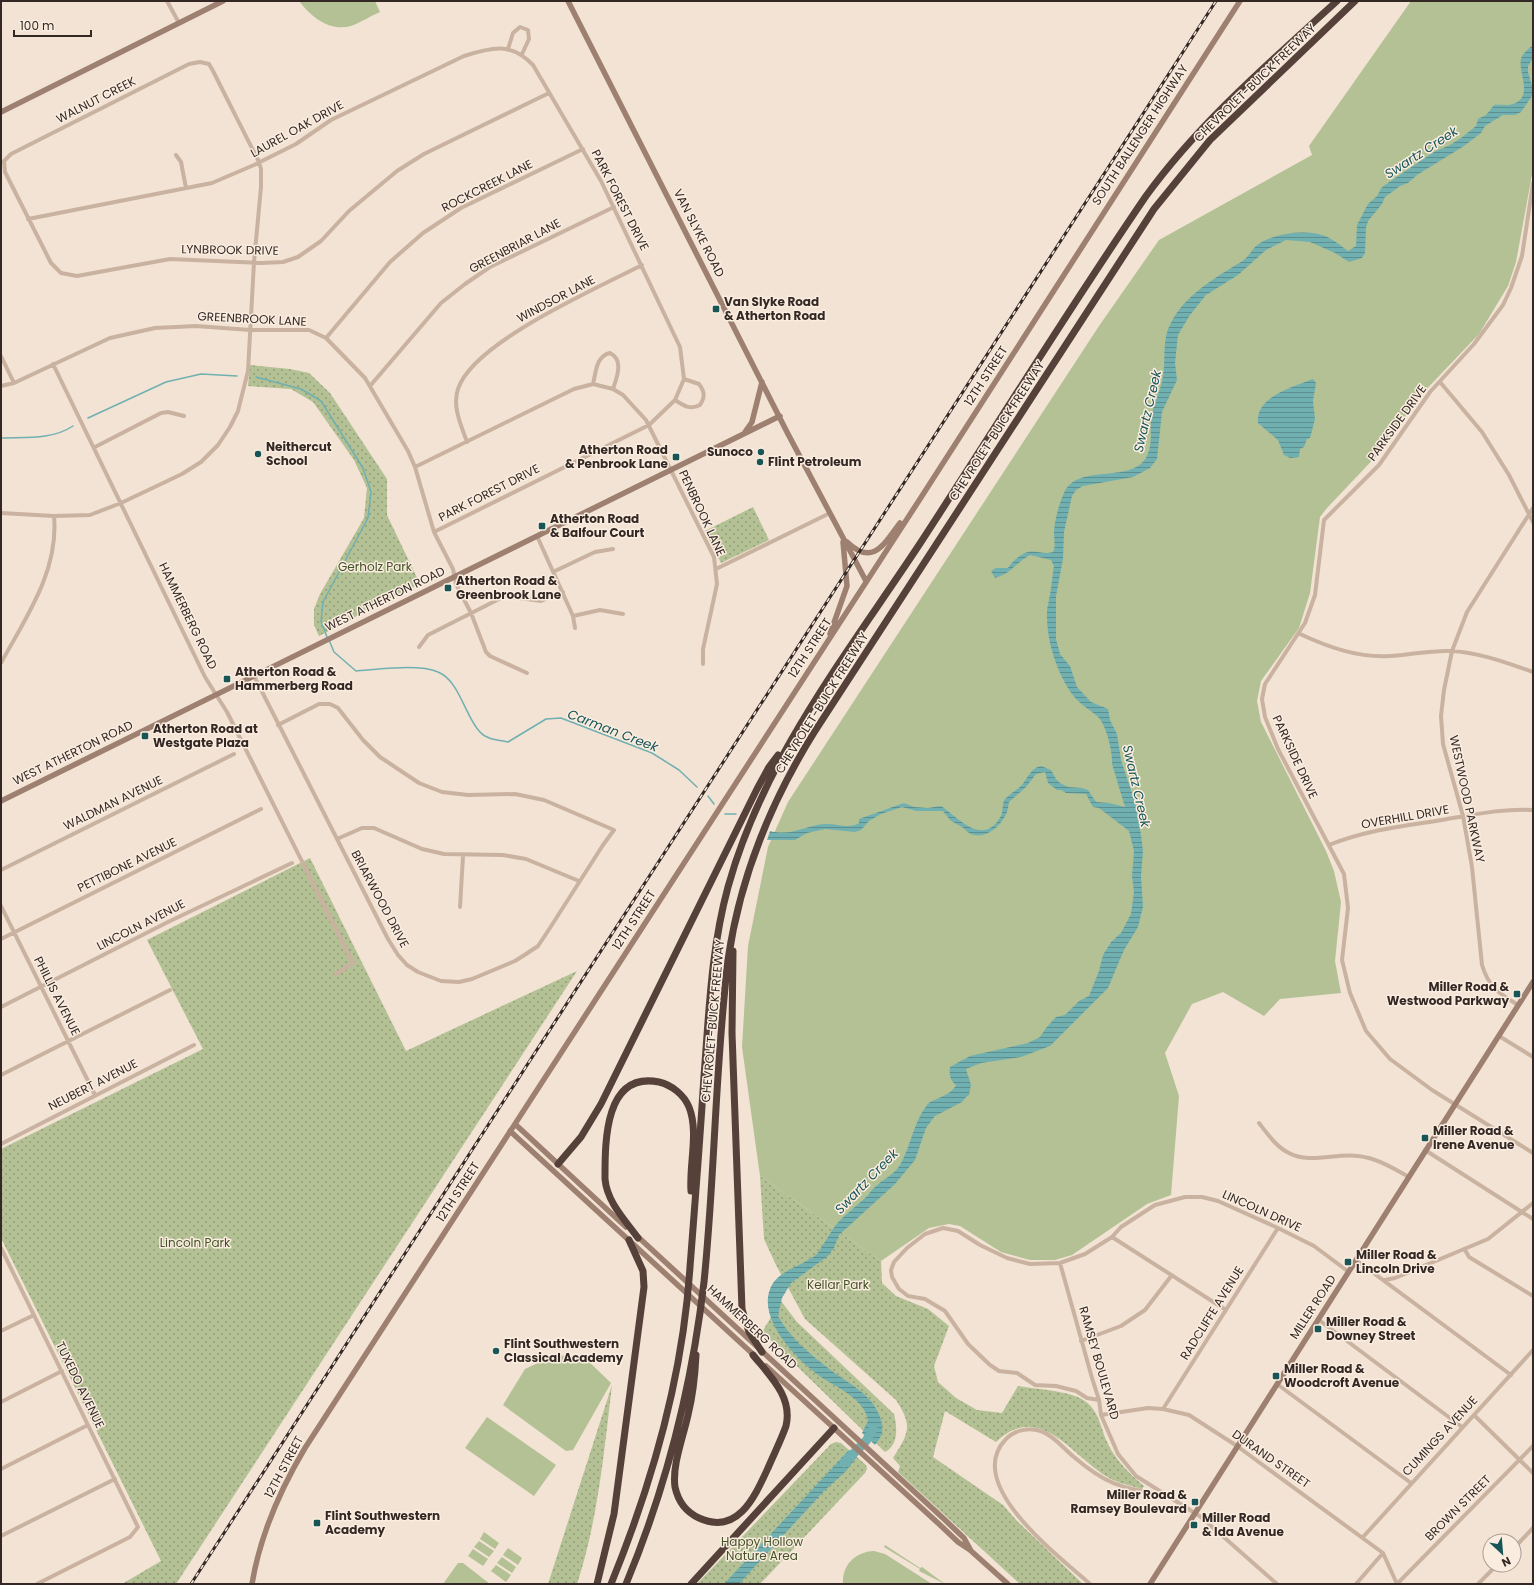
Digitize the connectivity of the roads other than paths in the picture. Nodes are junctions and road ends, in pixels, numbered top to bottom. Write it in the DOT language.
graph roads {
  1 [pos="167,1"];
  2 [pos="223,1"];
  3 [pos="568,1"];
  4 [pos="1240,1"];
  5 [pos="1331,1"];
  6 [pos="1337,1"];
  7 [pos="1355,1"];
  8 [pos="1360,1"];
  9 [pos="179,23"];
  10 [pos="1315,40"];
  11 [pos="508,49"];
  12 [pos="522,54"];
  13 [pos="1270,62"];
  14 [pos="549,93"];
  15 [pos="1,112"];
  16 [pos="583,149"];
  17 [pos="176,155"];
  18 [pos="4,161"];
  19 [pos="259,162"];
  20 [pos="1533,183"];
  21 [pos="186,188"];
  22 [pos="1532,199"];
  23 [pos="614,207"];
  24 [pos="28,219"];
  25 [pos="254,262"];
  26 [pos="642,266"];
  27 [pos="1060,281"];
  28 [pos="250,330"];
  29 [pos="326,338"];
  30 [pos="1,356"];
  31 [pos="53,364"];
  32 [pos="684,379"];
  33 [pos="762,382"];
  34 [pos="1440,382"];
  35 [pos="14,383"];
  36 [pos="593,384"];
  37 [pos="1,386"];
  38 [pos="370,386"];
  39 [pos="613,388"];
  40 [pos="676,400"];
  41 [pos="184,416"];
  42 [pos="780,416"];
  43 [pos="649,425"];
  44 [pos="745,433"];
  45 [pos="467,442"];
  46 [pos="94,447"];
  47 [pos="416,467"];
  48 [pos="671,469"];
  49 [pos="920,499"];
  50 [pos="121,504"];
  51 [pos="1533,508"];
  52 [pos="1,513"];
  53 [pos="830,513"];
  54 [pos="1531,514"];
  55 [pos="54,516"];
  56 [pos="1533,522"];
  57 [pos="434,532"];
  58 [pos="537,536"];
  59 [pos="843,538"];
  60 [pos="613,549"];
  61 [pos="716,569"];
  62 [pos="555,572"];
  63 [pos="454,577"];
  64 [pos="866,581"];
  65 [pos="563,592"];
  66 [pos="471,613"];
  67 [pos="623,614"];
  68 [pos="573,616"];
  69 [pos="575,628"];
  70 [pos="1300,634"];
  71 [pos="828,640"];
  72 [pos="420,647"];
  73 [pos="1452,651"];
  74 [pos="1,663"];
  75 [pos="703,664"];
  76 [pos="1533,672"];
  77 [pos="527,673"];
  78 [pos="254,676"];
  79 [pos="216,694"];
  80 [pos="278,724"];
  81 [pos="788,743"];
  82 [pos="234,754"];
  83 [pos="1,801"];
  84 [pos="261,809"];
  85 [pos="1533,810"];
  86 [pos="1463,816"];
  87 [pos="337,839"];
  88 [pos="1329,845"];
  89 [pos="463,856"];
  90 [pos="292,863"];
  91 [pos="1,870"];
  92 [pos="579,881"];
  93 [pos="1,906"];
  94 [pos="460,908"];
  95 [pos="734,928"];
  96 [pos="14,932"];
  97 [pos="1,939"];
  98 [pos="336,974"];
  99 [pos="1533,982"];
  100 [pos="41,986"];
  101 [pos="170,990"];
  102 [pos="1518,1005"];
  103 [pos="1,1007"];
  104 [pos="1499,1036"];
  105 [pos="68,1041"];
  106 [pos="194,1045"];
  107 [pos="1533,1057"];
  108 [pos="1,1075"];
  109 [pos="95,1095"];
  110 [pos="1454,1104"];
  111 [pos="1259,1123"];
  112 [pos="515,1124"];
  113 [pos="510,1131"];
  114 [pos="1,1144"];
  115 [pos="1425,1150"];
  116 [pos="1533,1153"];
  117 [pos="558,1164"];
  118 [pos="559,1176"];
  119 [pos="1408,1177"];
  120 [pos="1533,1203"];
  121 [pos="1522,1211"];
  122 [pos="692,1219"];
  123 [pos="1533,1219"];
  124 [pos="1278,1228"];
  125 [pos="1112,1237"];
  126 [pos="638,1238"];
  127 [pos="629,1240"];
  128 [pos="1,1248"];
  129 [pos="1465,1250"];
  130 [pos="3,1256"];
  131 [pos="1356,1260"];
  132 [pos="1060,1263"];
  133 [pos="1349,1272"];
  134 [pos="1172,1275"];
  135 [pos="1385,1280"];
  136 [pos="1533,1296"];
  137 [pos="1226,1310"];
  138 [pos="34,1315"];
  139 [pos="1318,1320"];
  140 [pos="698,1323"];
  141 [pos="1,1331"];
  142 [pos="1081,1341"];
  143 [pos="1533,1350"];
  144 [pos="762,1352"];
  145 [pos="753,1355"];
  146 [pos="62,1372"];
  147 [pos="1511,1375"];
  148 [pos="1277,1384"];
  149 [pos="1099,1400"];
  150 [pos="1,1402"];
  151 [pos="1163,1409"];
  152 [pos="1101,1414"];
  153 [pos="1474,1415"];
  154 [pos="833,1417"];
  155 [pos="88,1425"];
  156 [pos="1462,1427"];
  157 [pos="834,1428"];
  158 [pos="1237,1446"];
  159 [pos="1533,1446"];
  160 [pos="1520,1460"];
  161 [pos="1,1469"];
  162 [pos="1533,1473"];
  163 [pos="115,1479"];
  164 [pos="1410,1483"];
  165 [pos="1164,1495"];
  166 [pos="1195,1513"];
  167 [pos="1533,1528"];
  168 [pos="1,1536"];
  169 [pos="1363,1537"];
  170 [pos="1522,1540"];
  171 [pos="970,1550"];
  172 [pos="1384,1553"];
  173 [pos="1489,1573"];
  174 [pos="1152,1583"];
  175 [pos="37,1584"];
  176 [pos="252,1584"];
  177 [pos="597,1584"];
  178 [pos="611,1584"];
  179 [pos="626,1584"];
  180 [pos="691,1584"];
  181 [pos="1008,1584"];
  182 [pos="1090,1584"];
  183 [pos="1277,1584"];
  184 [pos="1356,1584"];
  185 [pos="1397,1584"];
  186 [pos="1478,1584"];
  1 -- 9 [label="street"];
  2 -- 9 [label="street"];
  3 -- 33 [label="street, VAN SLYKE ROAD"];
  4 -- 27 [label="street, SOUTH BALLENGER HIGHWAY"];
  5 -- 13 [label="highway"];
  6 -- 13 [label="highway, CHEVROLET-BUICK FREEWAY"];
  7 -- 10 [label="highway, CHEVROLET-BUICK FREEWAY"];
  8 -- 10 [label="highway"];
  9 -- 15 [label="street"];
  10 -- 95 [label="highway, CHEVROLET-BUICK FREEWAY"];
  11 -- 12 [label="street, PARK FOREST DRIVE"];
  11 -- 12 [label="street"];
  11 -- 19 [label="street, LAUREL OAK DRIVE"];
  12 -- 14 [label="street, PARK FOREST DRIVE"];
  13 -- 81 [label="highway, CHEVROLET-BUICK FREEWAY"];
  14 -- 16 [label="street, PARK FOREST DRIVE"];
  14 -- 25 [label="street, LYNBROOK DRIVE"];
  16 -- 23 [label="street, PARK FOREST DRIVE"];
  16 -- 29 [label="street, ROCKCREEK LANE"];
  17 -- 21 [label="street"];
  18 -- 19 [label="street, WALNUT CREEK"];
  18 -- 24 [label="street, LYNBROOK DRIVE"];
  19 -- 21 [label="street, LAUREL OAK DRIVE"];
  19 -- 25 [label="street"];
  20 -- 22 [label="street, PARKSIDE DRIVE"];
  21 -- 24 [label="street, LAUREL OAK DRIVE"];
  22 -- 34 [label="street, PARKSIDE DRIVE"];
  23 -- 26 [label="street, PARK FOREST DRIVE"];
  23 -- 38 [label="street, GREENBRIAR LANE"];
  24 -- 25 [label="street, LYNBROOK DRIVE"];
  25 -- 28 [label="street"];
  26 -- 32 [label="street, PARK FOREST DRIVE"];
  26 -- 45 [label="street, WINDSOR LANE"];
  27 -- 49 [label="street, 12TH STREET"];
  28 -- 29 [label="street, GREENBROOK LANE"];
  28 -- 31 [label="street, GREENBROOK LANE"];
  28 -- 50 [label="street"];
  29 -- 38 [label="street, GREENBROOK LANE"];
  30 -- 35 [label="street"];
  31 -- 35 [label="street, GREENBROOK LANE"];
  31 -- 46 [label="street, HAMMERBERG ROAD"];
  32 -- 40 [label="street, PARK FOREST DRIVE"];
  32 -- 40 [label="street"];
  33 -- 42 [label="street, VAN SLYKE ROAD"];
  33 -- 44 [label="street"];
  34 -- 54 [label="street"];
  34 -- 70 [label="street, PARKSIDE DRIVE"];
  35 -- 37 [label="street, GREENBROOK LANE"];
  36 -- 39 [label="street, PENBROOK LANE"];
  36 -- 39 [label="street"];
  36 -- 45 [label="street, PENBROOK LANE"];
  38 -- 47 [label="street, GREENBROOK LANE"];
  39 -- 43 [label="street, PENBROOK LANE"];
  40 -- 43 [label="street, PARK FOREST DRIVE"];
  41 -- 46 [label="street"];
  42 -- 44 [label="street, WEST ATHERTON ROAD"];
  42 -- 53 [label="street, VAN SLYKE ROAD"];
  43 -- 48 [label="street, PENBROOK LANE"];
  43 -- 57 [label="street, PARK FOREST DRIVE"];
  44 -- 48 [label="street, WEST ATHERTON ROAD"];
  45 -- 47 [label="street, PENBROOK LANE"];
  46 -- 50 [label="street, HAMMERBERG ROAD"];
  47 -- 57 [label="street, GREENBROOK LANE"];
  48 -- 58 [label="street, WEST ATHERTON ROAD"];
  48 -- 61 [label="street, PENBROOK LANE"];
  49 -- 59 [label="street"];
  49 -- 64 [label="street, 12TH STREET"];
  50 -- 55 [label="street"];
  50 -- 79 [label="street, HAMMERBERG ROAD"];
  51 -- 54 [label="street, WESTWOOD PARKWAY"];
  52 -- 55 [label="street"];
  53 -- 59 [label="street, VAN SLYKE ROAD"];
  53 -- 61 [label="street"];
  54 -- 56 [label="street"];
  54 -- 73 [label="street, WESTWOOD PARKWAY"];
  55 -- 74 [label="street"];
  57 -- 63 [label="street, GREENBROOK LANE"];
  58 -- 62 [label="street"];
  58 -- 63 [label="street, WEST ATHERTON ROAD"];
  59 -- 64 [label="street, VAN SLYKE ROAD"];
  59 -- 71 [label="street"];
  60 -- 62 [label="street"];
  61 -- 75 [label="street, PENBROOK LANE"];
  62 -- 65 [label="street"];
  63 -- 66 [label="street, GREENBROOK LANE"];
  63 -- 78 [label="street, WEST ATHERTON ROAD"];
  64 -- 71 [label="street, 12TH STREET"];
  65 -- 66 [label="street"];
  65 -- 68 [label="street"];
  66 -- 72 [label="street"];
  66 -- 77 [label="street, GREENBROOK LANE"];
  67 -- 68 [label="street"];
  68 -- 69 [label="street"];
  70 -- 73 [label="street"];
  70 -- 88 [label="street, PARKSIDE DRIVE"];
  71 -- 112 [label="street, 12TH STREET"];
  73 -- 76 [label="street"];
  73 -- 86 [label="street, WESTWOOD PARKWAY"];
  78 -- 79 [label="street, WEST ATHERTON ROAD"];
  78 -- 80 [label="street, BRIARWOOD DRIVE"];
  79 -- 83 [label="street, WEST ATHERTON ROAD"];
  79 -- 98 [label="street, HAMMERBERG ROAD"];
  80 -- 87 [label="street, BRIARWOOD DRIVE"];
  80 -- 92 [label="street, BRIARWOOD DRIVE"];
  81 -- 117 [label="highway"];
  81 -- 122 [label="highway, CHEVROLET-BUICK FREEWAY"];
  82 -- 91 [label="street, WALDMAN AVENUE"];
  84 -- 96 [label="street, PETTIBONE AVENUE"];
  85 -- 86 [label="street, OVERHILL DRIVE"];
  86 -- 88 [label="street, OVERHILL DRIVE"];
  86 -- 102 [label="street, WESTWOOD PARKWAY"];
  87 -- 89 [label="street"];
  87 -- 92 [label="street, BRIARWOOD DRIVE"];
  88 -- 110 [label="street, PARKSIDE DRIVE"];
  89 -- 92 [label="street"];
  89 -- 94 [label="street"];
  90 -- 100 [label="street, LINCOLN AVENUE"];
  93 -- 96 [label="street, PHILLIS AVENUE"];
  95 -- 140 [label="highway, CHEVROLET-BUICK FREEWAY"];
  95 -- 144 [label="highway"];
  96 -- 97 [label="street, PETTIBONE AVENUE"];
  96 -- 100 [label="street, PHILLIS AVENUE"];
  99 -- 102 [label="street, MILLER ROAD"];
  100 -- 103 [label="street, LINCOLN AVENUE"];
  100 -- 105 [label="street, PHILLIS AVENUE"];
  101 -- 105 [label="street"];
  102 -- 104 [label="street, MILLER ROAD"];
  104 -- 107 [label="street"];
  104 -- 110 [label="street, MILLER ROAD"];
  105 -- 108 [label="street"];
  105 -- 109 [label="street, PHILLIS AVENUE"];
  106 -- 109 [label="street, NEUBERT AVENUE"];
  109 -- 114 [label="street, NEUBERT AVENUE"];
  110 -- 115 [label="street, MILLER ROAD"];
  110 -- 116 [label="street, PARKSIDE DRIVE"];
  111 -- 119 [label="street"];
  112 -- 113 [label="street, 12TH STREET"];
  112 -- 117 [label="street, HAMMERBERG ROAD"];
  113 -- 118 [label="street, HAMMERBERG ROAD"];
  113 -- 176 [label="street, 12TH STREET"];
  115 -- 119 [label="street, MILLER ROAD"];
  115 -- 121 [label="street"];
  117 -- 118 [label="street"];
  117 -- 126 [label="street, HAMMERBERG ROAD"];
  118 -- 127 [label="street, HAMMERBERG ROAD"];
  119 -- 131 [label="street, MILLER ROAD"];
  120 -- 121 [label="street"];
  121 -- 123 [label="street"];
  121 -- 129 [label="street"];
  122 -- 126 [label="highway"];
  122 -- 178 [label="highway, CHEVROLET-BUICK FREEWAY"];
  124 -- 125 [label="street, LINCOLN DRIVE"];
  124 -- 133 [label="street, LINCOLN DRIVE"];
  124 -- 137 [label="street, RADCLIFFE AVENUE"];
  125 -- 132 [label="street, LINCOLN DRIVE"];
  125 -- 134 [label="street"];
  126 -- 144 [label="street, HAMMERBERG ROAD"];
  127 -- 145 [label="street, HAMMERBERG ROAD"];
  127 -- 177 [label="highway"];
  128 -- 130 [label="street, TUXEDO AVENUE"];
  129 -- 135 [label="street"];
  129 -- 136 [label="street"];
  130 -- 138 [label="street, TUXEDO AVENUE"];
  131 -- 133 [label="street, MILLER ROAD"];
  131 -- 135 [label="street"];
  132 -- 142 [label="street, RAMSEY BOULEVARD"];
  132 -- 149 [label="street, LINCOLN DRIVE"];
  133 -- 139 [label="street, MILLER ROAD"];
  134 -- 137 [label="street"];
  134 -- 142 [label="street"];
  135 -- 147 [label="street"];
  137 -- 151 [label="street, RADCLIFFE AVENUE"];
  138 -- 141 [label="street"];
  138 -- 146 [label="street, TUXEDO AVENUE"];
  139 -- 148 [label="street, MILLER ROAD"];
  139 -- 156 [label="street"];
  140 -- 145 [label="highway"];
  140 -- 179 [label="highway, CHEVROLET-BUICK FREEWAY"];
  142 -- 149 [label="street, RAMSEY BOULEVARD"];
  143 -- 147 [label="street, CUMINGS AVENUE"];
  144 -- 154 [label="street, HAMMERBERG ROAD"];
  145 -- 157 [label="street, HAMMERBERG ROAD"];
  146 -- 150 [label="street"];
  146 -- 155 [label="street, TUXEDO AVENUE"];
  147 -- 153 [label="street, CUMINGS AVENUE"];
  148 -- 158 [label="street, MILLER ROAD"];
  148 -- 164 [label="street"];
  149 -- 152 [label="street, RAMSEY BOULEVARD"];
  151 -- 152 [label="street, DURAND STREET"];
  151 -- 158 [label="street, DURAND STREET"];
  152 -- 165 [label="street, RAMSEY BOULEVARD"];
  153 -- 156 [label="street, CUMINGS AVENUE"];
  153 -- 160 [label="street"];
  154 -- 157 [label="street"];
  154 -- 171 [label="street, HAMMERBERG ROAD"];
  155 -- 161 [label="street"];
  155 -- 163 [label="street, TUXEDO AVENUE"];
  156 -- 164 [label="street, CUMINGS AVENUE"];
  157 -- 171 [label="street, HAMMERBERG ROAD"];
  157 -- 180 [label="highway"];
  158 -- 166 [label="street, MILLER ROAD"];
  158 -- 169 [label="street, DURAND STREET"];
  159 -- 160 [label="street, BROWN STREET"];
  160 -- 162 [label="street"];
  160 -- 185 [label="street, BROWN STREET"];
  163 -- 168 [label="street"];
  163 -- 175 [label="street, TUXEDO AVENUE"];
  164 -- 169 [label="street, CUMINGS AVENUE"];
  165 -- 166 [label="street, RAMSEY BOULEVARD"];
  165 -- 182 [label="street"];
  166 -- 174 [label="street, MILLER ROAD"];
  166 -- 183 [label="street, RAMSEY BOULEVARD"];
  167 -- 170 [label="street"];
  169 -- 172 [label="street, DURAND STREET"];
  171 -- 181 [label="street, HAMMERBERG ROAD"];
  172 -- 184 [label="street"];
  172 -- 185 [label="street, DURAND STREET"];
  173 -- 186 [label="street"];
}
